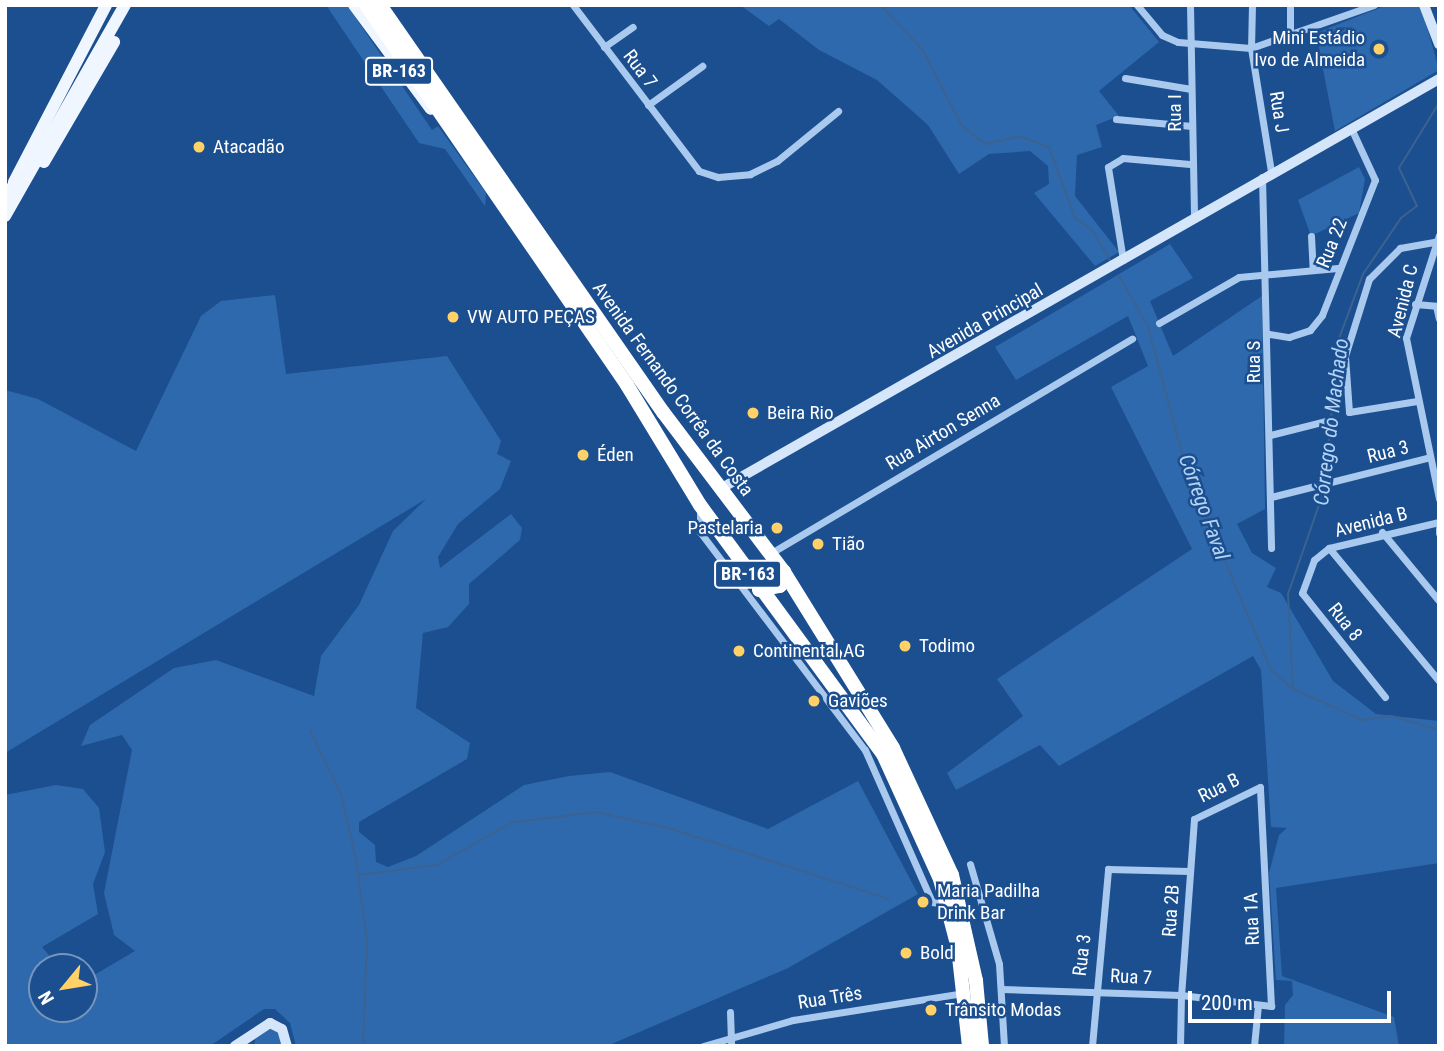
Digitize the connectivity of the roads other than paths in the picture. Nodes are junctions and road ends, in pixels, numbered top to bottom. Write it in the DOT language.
graph roads {
  1 [pos="106,5"];
  2 [pos="116,5"];
  3 [pos="125,5"];
  4 [pos="135,5"];
  5 [pos="354,5"];
  6 [pos="366,5"];
  7 [pos="573,5"];
  8 [pos="1137,5"];
  9 [pos="1190,5"];
  10 [pos="1252,5"];
  11 [pos="1290,5"];
  12 [pos="1374,5"];
  13 [pos="1424,5"];
  14 [pos="382,6"];
  15 [pos="1359,8"];
  16 [pos="633,27"];
  17 [pos="1290,33"];
  18 [pos="1191,44"];
  19 [pos="1439,44"];
  20 [pos="604,47"];
  21 [pos="1251,48"];
  22 [pos="702,66"];
  23 [pos="1125,78"];
  24 [pos="1439,79"];
  25 [pos="1191,89"];
  26 [pos="648,105"];
  27 [pos="838,111"];
  28 [pos="1116,119"];
  29 [pos="1192,126"];
  30 [pos="1351,128"];
  31 [pos="451,133"];
  32 [pos="1191,164"];
  33 [pos="1267,174"];
  34 [pos="10,197"];
  35 [pos="5,216"];
  36 [pos="1194,220"];
  37 [pos="1311,236"];
  38 [pos="1438,239"];
  39 [pos="1123,260"];
  40 [pos="1338,268"];
  41 [pos="1313,269"];
  42 [pos="1265,272"];
  43 [pos="1415,304"];
  44 [pos="1437,306"];
  45 [pos="1439,319"];
  46 [pos="1159,323"];
  47 [pos="1269,334"];
  48 [pos="1132,339"];
  49 [pos="1418,401"];
  50 [pos="1326,421"];
  51 [pos="1270,435"];
  52 [pos="1430,457"];
  53 [pos="720,489"];
  54 [pos="1271,497"];
  55 [pos="1439,499"];
  56 [pos="700,505"];
  57 [pos="1439,523"];
  58 [pos="1382,532"];
  59 [pos="1272,548"];
  60 [pos="1329,548"];
  61 [pos="771,552"];
  62 [pos="1314,561"];
  63 [pos="784,572"];
  64 [pos="759,590"];
  65 [pos="1439,601"];
  66 [pos="804,662"];
  67 [pos="1439,681"];
  68 [pos="1385,697"];
  69 [pos="1260,787"];
  70 [pos="1194,819"];
  71 [pos="971,864"];
  72 [pos="1189,871"];
  73 [pos="1002,989"];
  74 [pos="1093,991"];
  75 [pos="965,992"];
  76 [pos="1181,995"];
  77 [pos="1258,1005"];
  78 [pos="1272,1006"];
  79 [pos="730,1012"];
  80 [pos="253,1031"];
  81 [pos="730,1034"];
  82 [pos="287,1044"];
  83 [pos="235,1046"];
  84 [pos="250,1046"];
  85 [pos="704,1046"];
  86 [pos="730,1046"];
  87 [pos="969,1046"];
  88 [pos="982,1046"];
  89 [pos="1004,1046"];
  90 [pos="1092,1046"];
  91 [pos="1180,1046"];
  92 [pos="1254,1046"];
  1 -- 34 [label="main road"];
  2 -- 34 [label="main road"];
  3 -- 34 [label="main road"];
  4 -- 34 [label="main road"];
  5 -- 31 [label="main road, Avenida Fernando Corrêa da Costa / BR-163"];
  6 -- 31 [label="highway, Avenida Fernando Corrêa da Costa / BR-163"];
  7 -- 20 [label="street, Rua 7"];
  8 -- 18 [label="street"];
  9 -- 18 [label="street, Rua I"];
  10 -- 21 [label="street, Rua J"];
  11 -- 17 [label="street"];
  12 -- 15 [label="street"];
  13 -- 19 [label="street"];
  14 -- 53 [label="highway, Avenida Fernando Corrêa da Costa / BR-163"];
  15 -- 17 [label="street"];
  16 -- 20 [label="street"];
  17 -- 21 [label="street"];
  18 -- 21 [label="street"];
  18 -- 25 [label="street, Rua I"];
  20 -- 26 [label="street, Rua 7"];
  21 -- 33 [label="street, Rua J"];
  22 -- 26 [label="street"];
  23 -- 25 [label="street"];
  24 -- 30 [label="street, Avenida Principal"];
  25 -- 29 [label="street, Rua I"];
  26 -- 27 [label="street, Rua 7"];
  28 -- 29 [label="street"];
  29 -- 32 [label="street, Rua I"];
  30 -- 33 [label="street, Avenida Principal"];
  30 -- 40 [label="street, Rua 22"];
  31 -- 56 [label="highway, Avenida Fernando Corrêa da Costa / BR-163"];
  32 -- 36 [label="street, Rua I"];
  32 -- 39 [label="street"];
  33 -- 36 [label="street, Avenida Principal"];
  33 -- 42 [label="street, Rua S"];
  34 -- 35 [label="main road"];
  36 -- 39 [label="street, Avenida Principal"];
  37 -- 41 [label="street"];
  38 -- 43 [label="street, Avenida C"];
  38 -- 49 [label="street"];
  39 -- 53 [label="street, Avenida Principal"];
  40 -- 41 [label="street"];
  40 -- 47 [label="street, Rua 22"];
  41 -- 42 [label="street"];
  42 -- 46 [label="street"];
  42 -- 47 [label="street, Rua S"];
  43 -- 44 [label="street"];
  43 -- 49 [label="street, Avenida C"];
  44 -- 45 [label="street"];
  47 -- 51 [label="street, Rua S"];
  48 -- 61 [label="street, Rua Airton Senna"];
  49 -- 52 [label="street, Avenida C"];
  50 -- 51 [label="street"];
  51 -- 54 [label="street, Rua S"];
  52 -- 54 [label="street, Rua 3"];
  52 -- 55 [label="street, Avenida C"];
  53 -- 56 [label="highway"];
  53 -- 61 [label="highway, Avenida Fernando Corrêa da Costa / BR-163"];
  54 -- 59 [label="street, Rua S"];
  56 -- 64 [label="highway, Avenida Fernando Corrêa da Costa / BR-163"];
  56 -- 66 [label="street"];
  57 -- 58 [label="street, Avenida B"];
  58 -- 60 [label="street, Avenida B"];
  58 -- 65 [label="street"];
  60 -- 62 [label="street, Avenida B"];
  60 -- 67 [label="street"];
  61 -- 63 [label="highway, Avenida Fernando Corrêa da Costa / BR-163"];
  62 -- 68 [label="street, Rua 8"];
  63 -- 64 [label="highway"];
  63 -- 88 [label="highway, Avenida Fernando Corrêa da Costa / BR-163"];
  64 -- 66 [label="highway, Avenida Fernando Corrêa da Costa / BR-163"];
  66 -- 75 [label="highway, Avenida Fernando Corrêa da Costa / BR-163"];
  69 -- 70 [label="street, Rua B"];
  69 -- 78 [label="street, Rua 1A"];
  70 -- 72 [label="street, Rua 2B"];
  71 -- 73 [label="street"];
  72 -- 74 [label="street, Rua 3"];
  72 -- 76 [label="street, Rua 2B"];
  73 -- 74 [label="street, Rua 7"];
  73 -- 89 [label="street"];
  74 -- 76 [label="street, Rua 7"];
  74 -- 90 [label="street, Rua 3"];
  75 -- 81 [label="street, Rua Três"];
  75 -- 87 [label="highway, Avenida Fernando Corrêa da Costa / BR-163"];
  76 -- 77 [label="street, Rua 7"];
  76 -- 91 [label="street, Rua 2B"];
  77 -- 78 [label="street, Rua 7"];
  77 -- 92 [label="street"];
  79 -- 81 [label="street"];
  80 -- 82 [label="street"];
  80 -- 83 [label="street"];
  80 -- 84 [label="street"];
  81 -- 85 [label="street, Rua Três"];
  81 -- 86 [label="street"];
}
